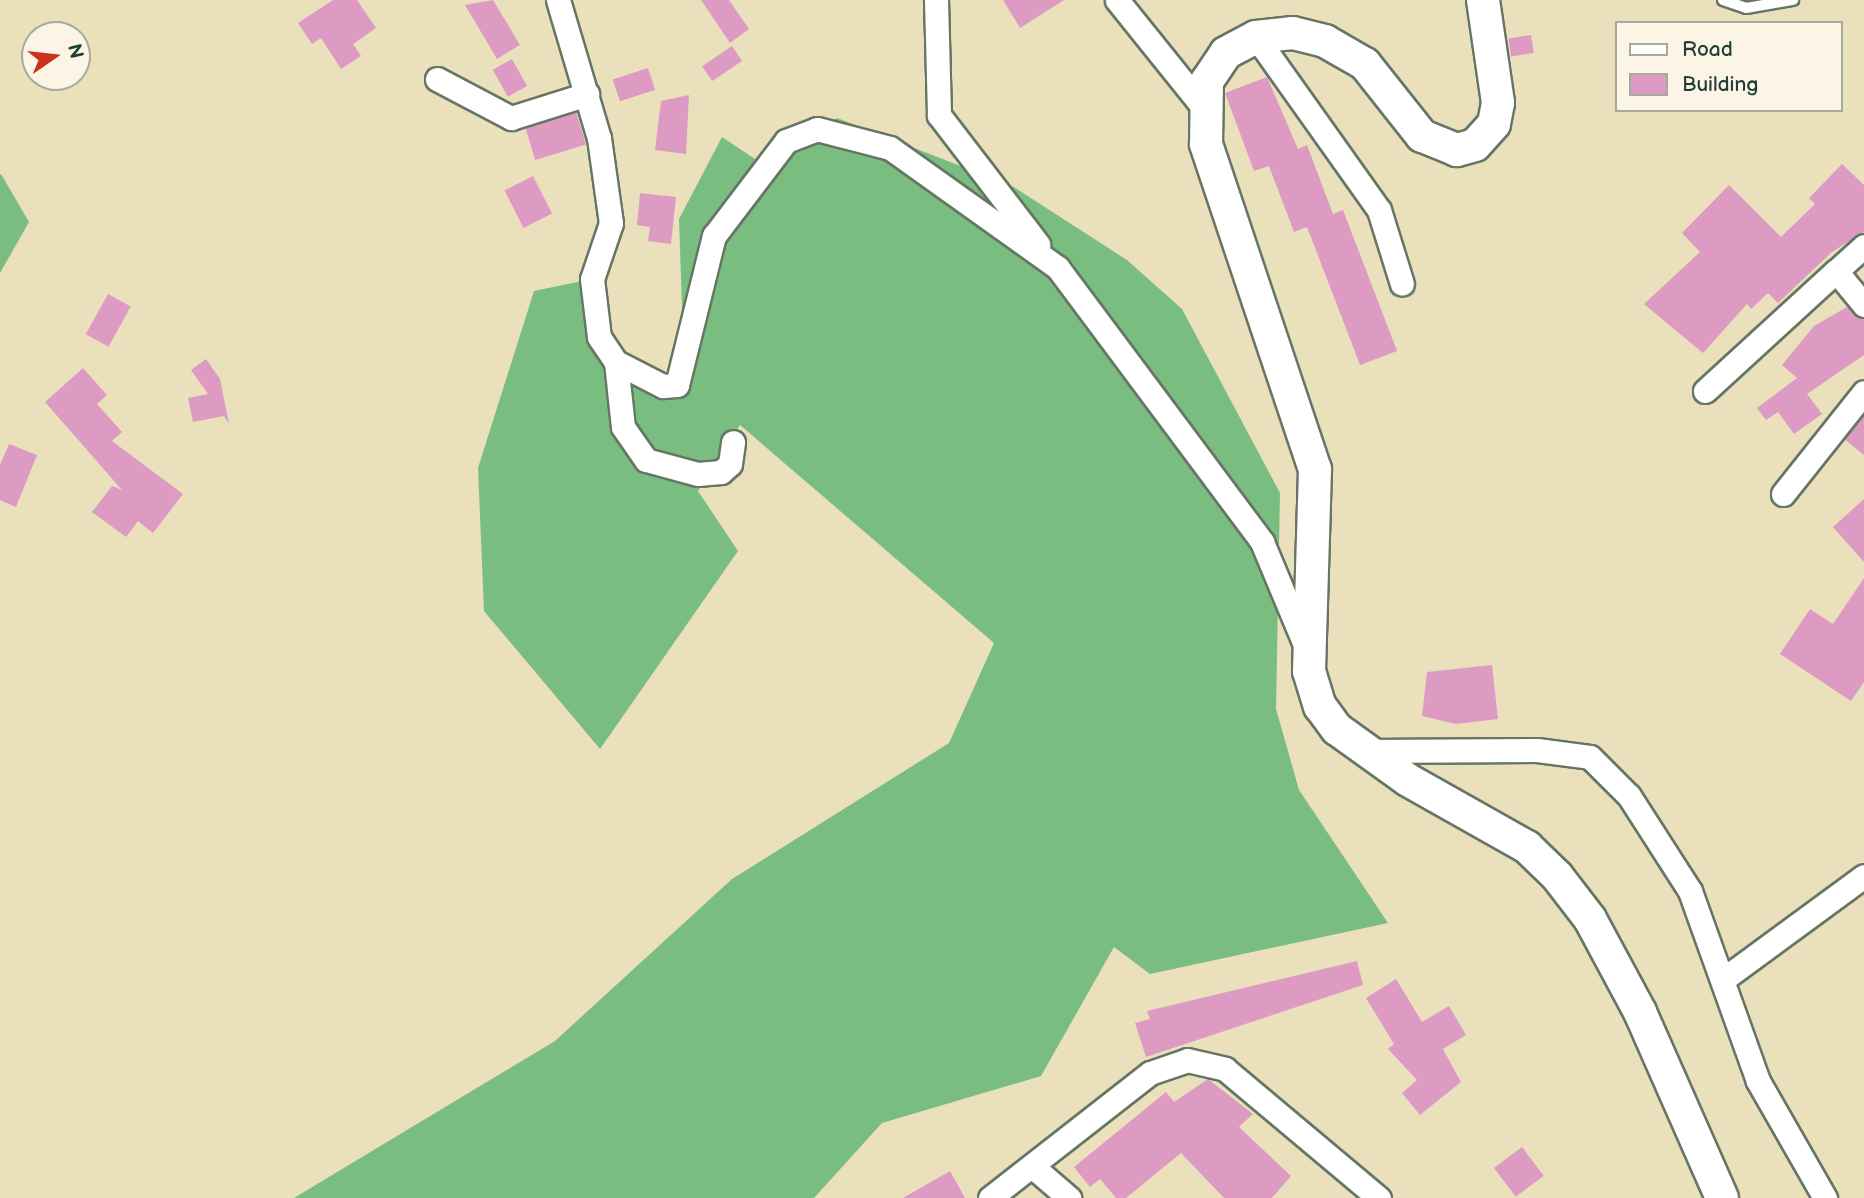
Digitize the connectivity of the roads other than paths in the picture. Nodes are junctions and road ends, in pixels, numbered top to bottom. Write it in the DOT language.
graph roads {
  1 [pos="558,0"];
  2 [pos="936,0"];
  3 [pos="1117,0"];
  4 [pos="1483,0"];
  5 [pos="1723,0"];
  6 [pos="1793,0"];
  7 [pos="1256,37"];
  8 [pos="437,79"];
  9 [pos="587,94"];
  10 [pos="1203,107"];
  11 [pos="1864,246"];
  12 [pos="1058,268"];
  13 [pos="1836,271"];
  14 [pos="1402,284"];
  15 [pos="1864,305"];
  16 [pos="616,362"];
  17 [pos="1706,391"];
  18 [pos="1864,393"];
  19 [pos="733,442"];
  20 [pos="1783,494"];
  21 [pos="1306,648"];
  22 [pos="1363,751"];
  23 [pos="1864,876"];
  24 [pos="1726,978"];
  25 [pos="1032,1167"];
  26 [pos="1377,1197"];
  27 [pos="989,1198"];
  28 [pos="1069,1198"];
  29 [pos="1722,1198"];
  30 [pos="1825,1198"];
  1 -- 9 [label="street"];
  2 -- 12 [label="street"];
  3 -- 10 [label="street"];
  4 -- 7 [label="main road"];
  5 -- 6 [label="lane"];
  7 -- 10 [label="main road"];
  7 -- 14 [label="street"];
  8 -- 9 [label="street"];
  9 -- 16 [label="street"];
  10 -- 21 [label="main road"];
  11 -- 13 [label="street"];
  12 -- 16 [label="street"];
  12 -- 21 [label="street"];
  13 -- 15 [label="street"];
  13 -- 17 [label="street"];
  16 -- 19 [label="street"];
  18 -- 20 [label="street"];
  21 -- 22 [label="main road"];
  22 -- 24 [label="street"];
  22 -- 29 [label="main road"];
  23 -- 24 [label="street"];
  24 -- 30 [label="street"];
  25 -- 26 [label="street"];
  25 -- 27 [label="street"];
  25 -- 28 [label="street"];
}
